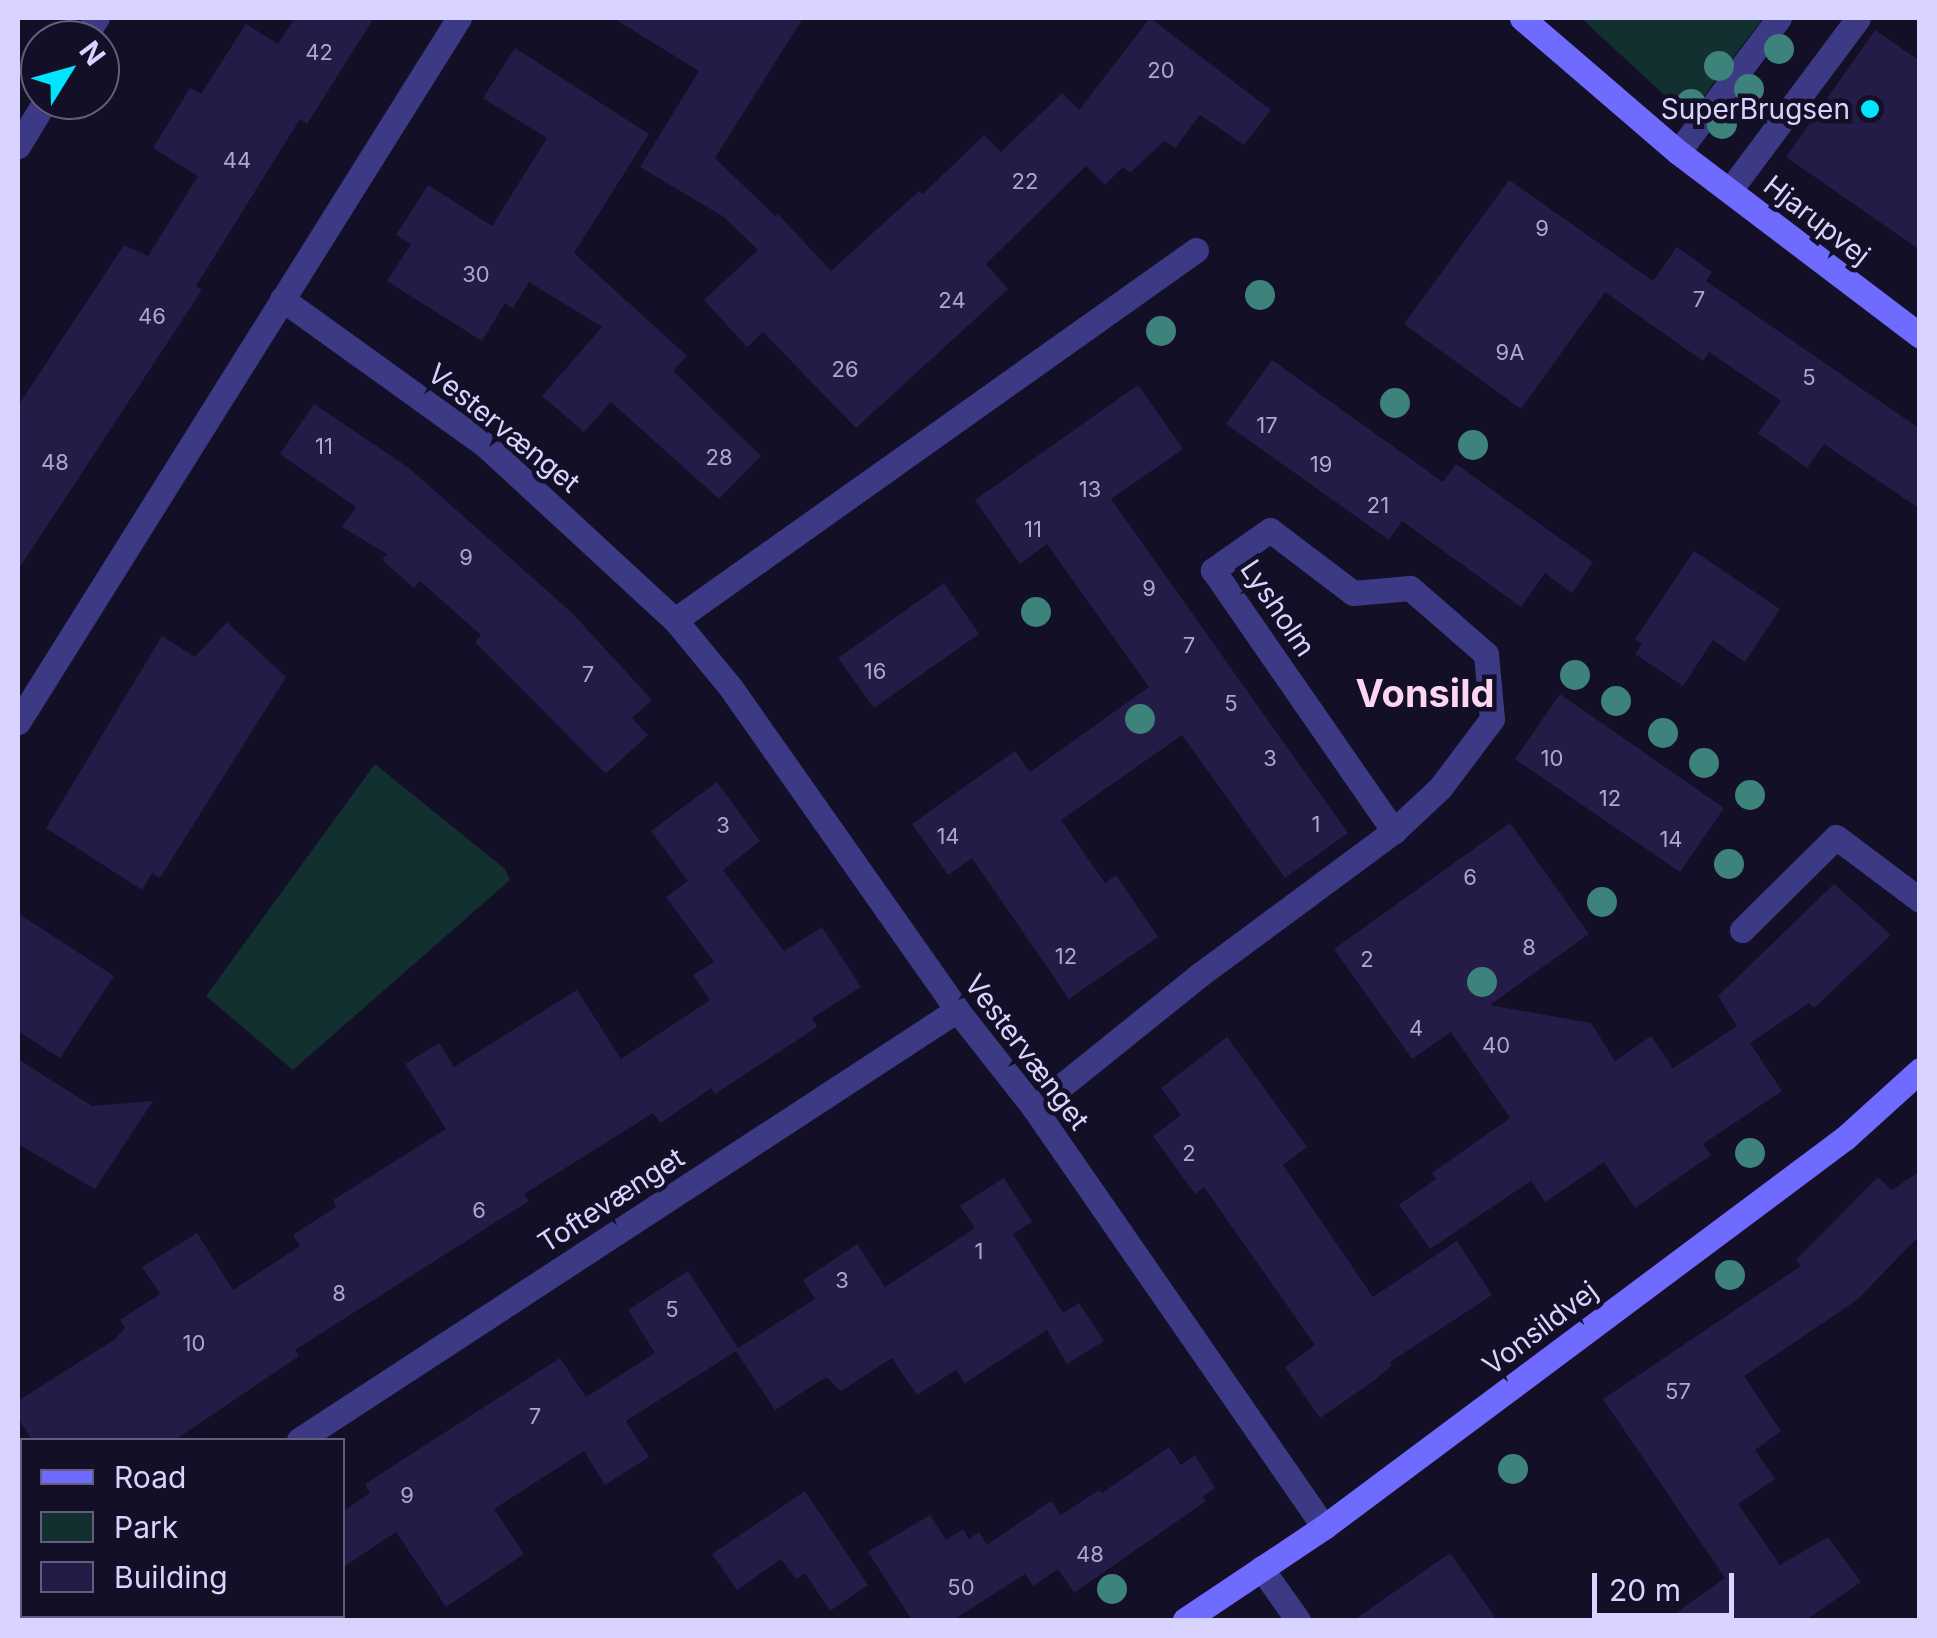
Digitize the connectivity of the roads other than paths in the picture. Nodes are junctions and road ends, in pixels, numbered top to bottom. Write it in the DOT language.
graph roads {
  1 [pos="458,18"];
  2 [pos="1522,18"];
  3 [pos="1779,18"];
  4 [pos="1858,18"];
  5 [pos="34,120"];
  6 [pos="18,146"];
  7 [pos="1678,152"];
  8 [pos="1730,190"];
  9 [pos="1196,250"];
  10 [pos="282,299"];
  11 [pos="1920,336"];
  12 [pos="675,620"];
  13 [pos="18,722"];
  14 [pos="1394,830"];
  15 [pos="1920,900"];
  16 [pos="1742,930"];
  17 [pos="957,1010"];
  18 [pos="1920,1070"];
  19 [pos="1034,1108"];
  20 [pos="302,1438"];
  21 [pos="1324,1527"];
  22 [pos="1261,1568"];
  23 [pos="1184,1620"];
  24 [pos="1298,1620"];
  1 -- 10 [label="street"];
  2 -- 7 [label="main road, Hjarupvej"];
  3 -- 7 [label="street"];
  4 -- 8 [label="street"];
  5 -- 6 [label="street"];
  7 -- 8 [label="main road, Hjarupvej"];
  8 -- 11 [label="main road, Hjarupvej"];
  9 -- 12 [label="street"];
  10 -- 12 [label="street, Vestervænget"];
  10 -- 13 [label="street"];
  12 -- 17 [label="street, Vestervænget"];
  14 -- 14 [label="street, Lysholm"];
  14 -- 19 [label="street, Lysholm"];
  15 -- 16 [label="street"];
  17 -- 19 [label="street, Vestervænget"];
  17 -- 20 [label="street, Toftevænget"];
  18 -- 21 [label="main road, Vonsildvej"];
  19 -- 21 [label="street, Vestervænget"];
  21 -- 22 [label="main road, Vonsildvej"];
  22 -- 23 [label="main road, Vonsildvej"];
  22 -- 24 [label="street"];
}
